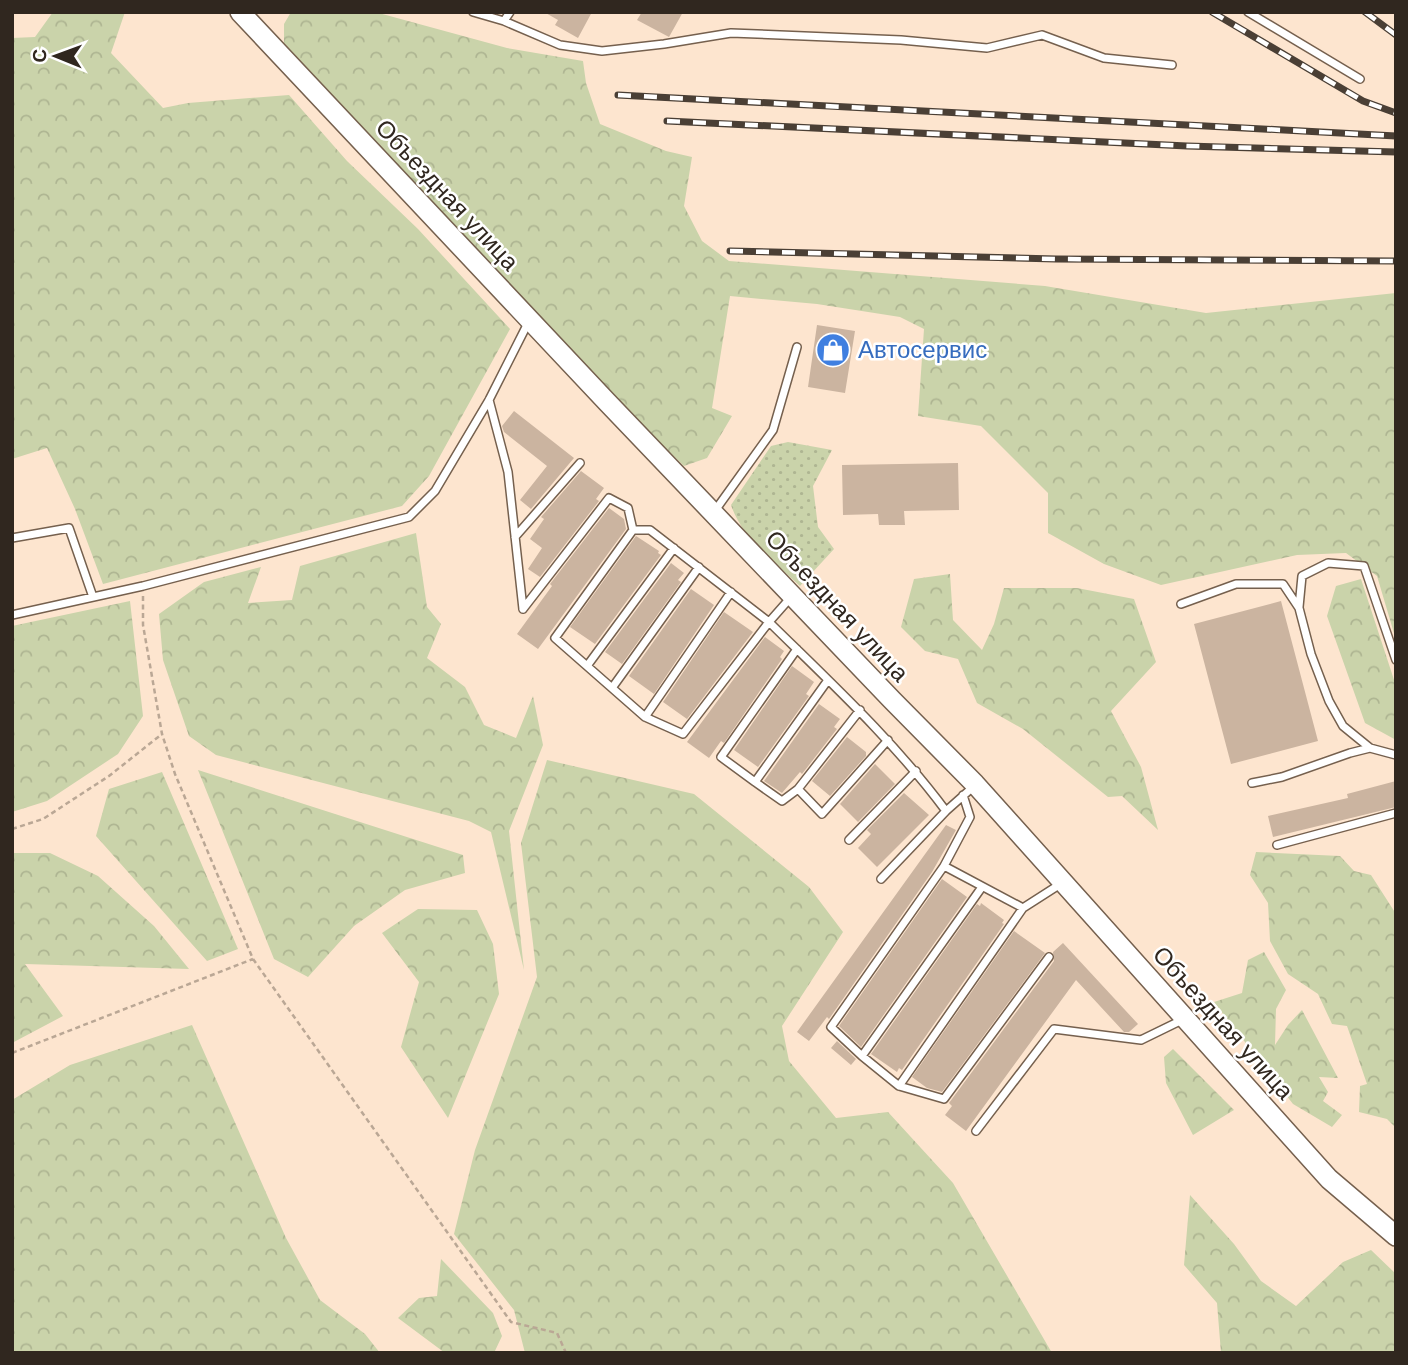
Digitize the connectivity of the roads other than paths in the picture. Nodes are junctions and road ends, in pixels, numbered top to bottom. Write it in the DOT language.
graph roads {
  1 [pos="473,12"];
  2 [pos="510,12"];
  3 [pos="1248,12"];
  4 [pos="249,15"];
  5 [pos="504,21"];
  6 [pos="1172,65"];
  7 [pos="1360,79"];
  8 [pos="530,319"];
  9 [pos="797,347"];
  10 [pos="489,400"];
  11 [pos="580,463"];
  12 [pos="714,513"];
  13 [pos="633,530"];
  14 [pos="515,537"];
  15 [pos="12,538"];
  16 [pos="674,548"];
  17 [pos="699,567"];
  18 [pos="731,592"];
  19 [pos="792,595"];
  20 [pos="93,597"];
  21 [pos="1181,604"];
  22 [pos="1299,608"];
  23 [pos="12,615"];
  24 [pos="769,622"];
  25 [pos="797,649"];
  26 [pos="1396,660"];
  27 [pos="587,666"];
  28 [pos="828,680"];
  29 [pos="612,688"];
  30 [pos="860,710"];
  31 [pos="645,717"];
  32 [pos="888,740"];
  33 [pos="1370,748"];
  34 [pos="1396,755"];
  35 [pos="916,771"];
  36 [pos="755,782"];
  37 [pos="1252,783"];
  38 [pos="798,789"];
  39 [pos="969,790"];
  40 [pos="946,811"];
  41 [pos="1396,813"];
  42 [pos="849,840"];
  43 [pos="1277,845"];
  44 [pos="944,866"];
  45 [pos="881,879"];
  46 [pos="1064,881"];
  47 [pos="982,887"];
  48 [pos="1023,908"];
  49 [pos="1049,957"];
  50 [pos="1186,1018"];
  51 [pos="862,1056"];
  52 [pos="900,1086"];
  53 [pos="976,1132"];
  54 [pos="1396,1236"];
  1 -- 5 [label="lane"];
  2 -- 5 [label="lane"];
  3 -- 7 [label="lane"];
  4 -- 8 [label="main road, Объездная улица"];
  5 -- 6 [label="lane"];
  8 -- 10 [label="lane"];
  8 -- 12 [label="main road, Объездная улица"];
  9 -- 12 [label="lane"];
  10 -- 14 [label="lane"];
  10 -- 20 [label="lane"];
  11 -- 14 [label="lane"];
  12 -- 19 [label="main road, Объездная улица"];
  13 -- 14 [label="lane"];
  13 -- 16 [label="lane"];
  13 -- 27 [label="lane"];
  15 -- 20 [label="lane"];
  16 -- 17 [label="lane"];
  16 -- 27 [label="lane"];
  17 -- 18 [label="lane"];
  17 -- 29 [label="lane"];
  18 -- 24 [label="lane"];
  18 -- 31 [label="lane"];
  19 -- 24 [label="lane"];
  19 -- 39 [label="main road, Объездная улица"];
  20 -- 23 [label="lane"];
  21 -- 22 [label="lane"];
  22 -- 26 [label="lane"];
  22 -- 33 [label="lane"];
  24 -- 25 [label="lane"];
  24 -- 31 [label="lane"];
  25 -- 28 [label="lane"];
  25 -- 36 [label="lane"];
  27 -- 29 [label="lane"];
  28 -- 30 [label="lane"];
  28 -- 36 [label="lane"];
  29 -- 31 [label="lane"];
  30 -- 32 [label="lane"];
  30 -- 38 [label="lane"];
  32 -- 35 [label="lane"];
  32 -- 38 [label="lane"];
  33 -- 34 [label="lane"];
  33 -- 37 [label="lane"];
  35 -- 40 [label="lane"];
  35 -- 42 [label="lane"];
  36 -- 38 [label="lane"];
  39 -- 40 [label="lane"];
  39 -- 44 [label="lane"];
  39 -- 46 [label="main road, Объездная улица"];
  40 -- 45 [label="lane"];
  41 -- 43 [label="lane"];
  44 -- 47 [label="lane"];
  44 -- 51 [label="lane"];
  46 -- 48 [label="lane"];
  46 -- 50 [label="main road, Объездная улица"];
  47 -- 48 [label="lane"];
  47 -- 51 [label="lane"];
  48 -- 52 [label="lane"];
  49 -- 52 [label="lane"];
  50 -- 53 [label="lane"];
  50 -- 54 [label="main road, Объездная улица"];
  51 -- 52 [label="lane"];
}
